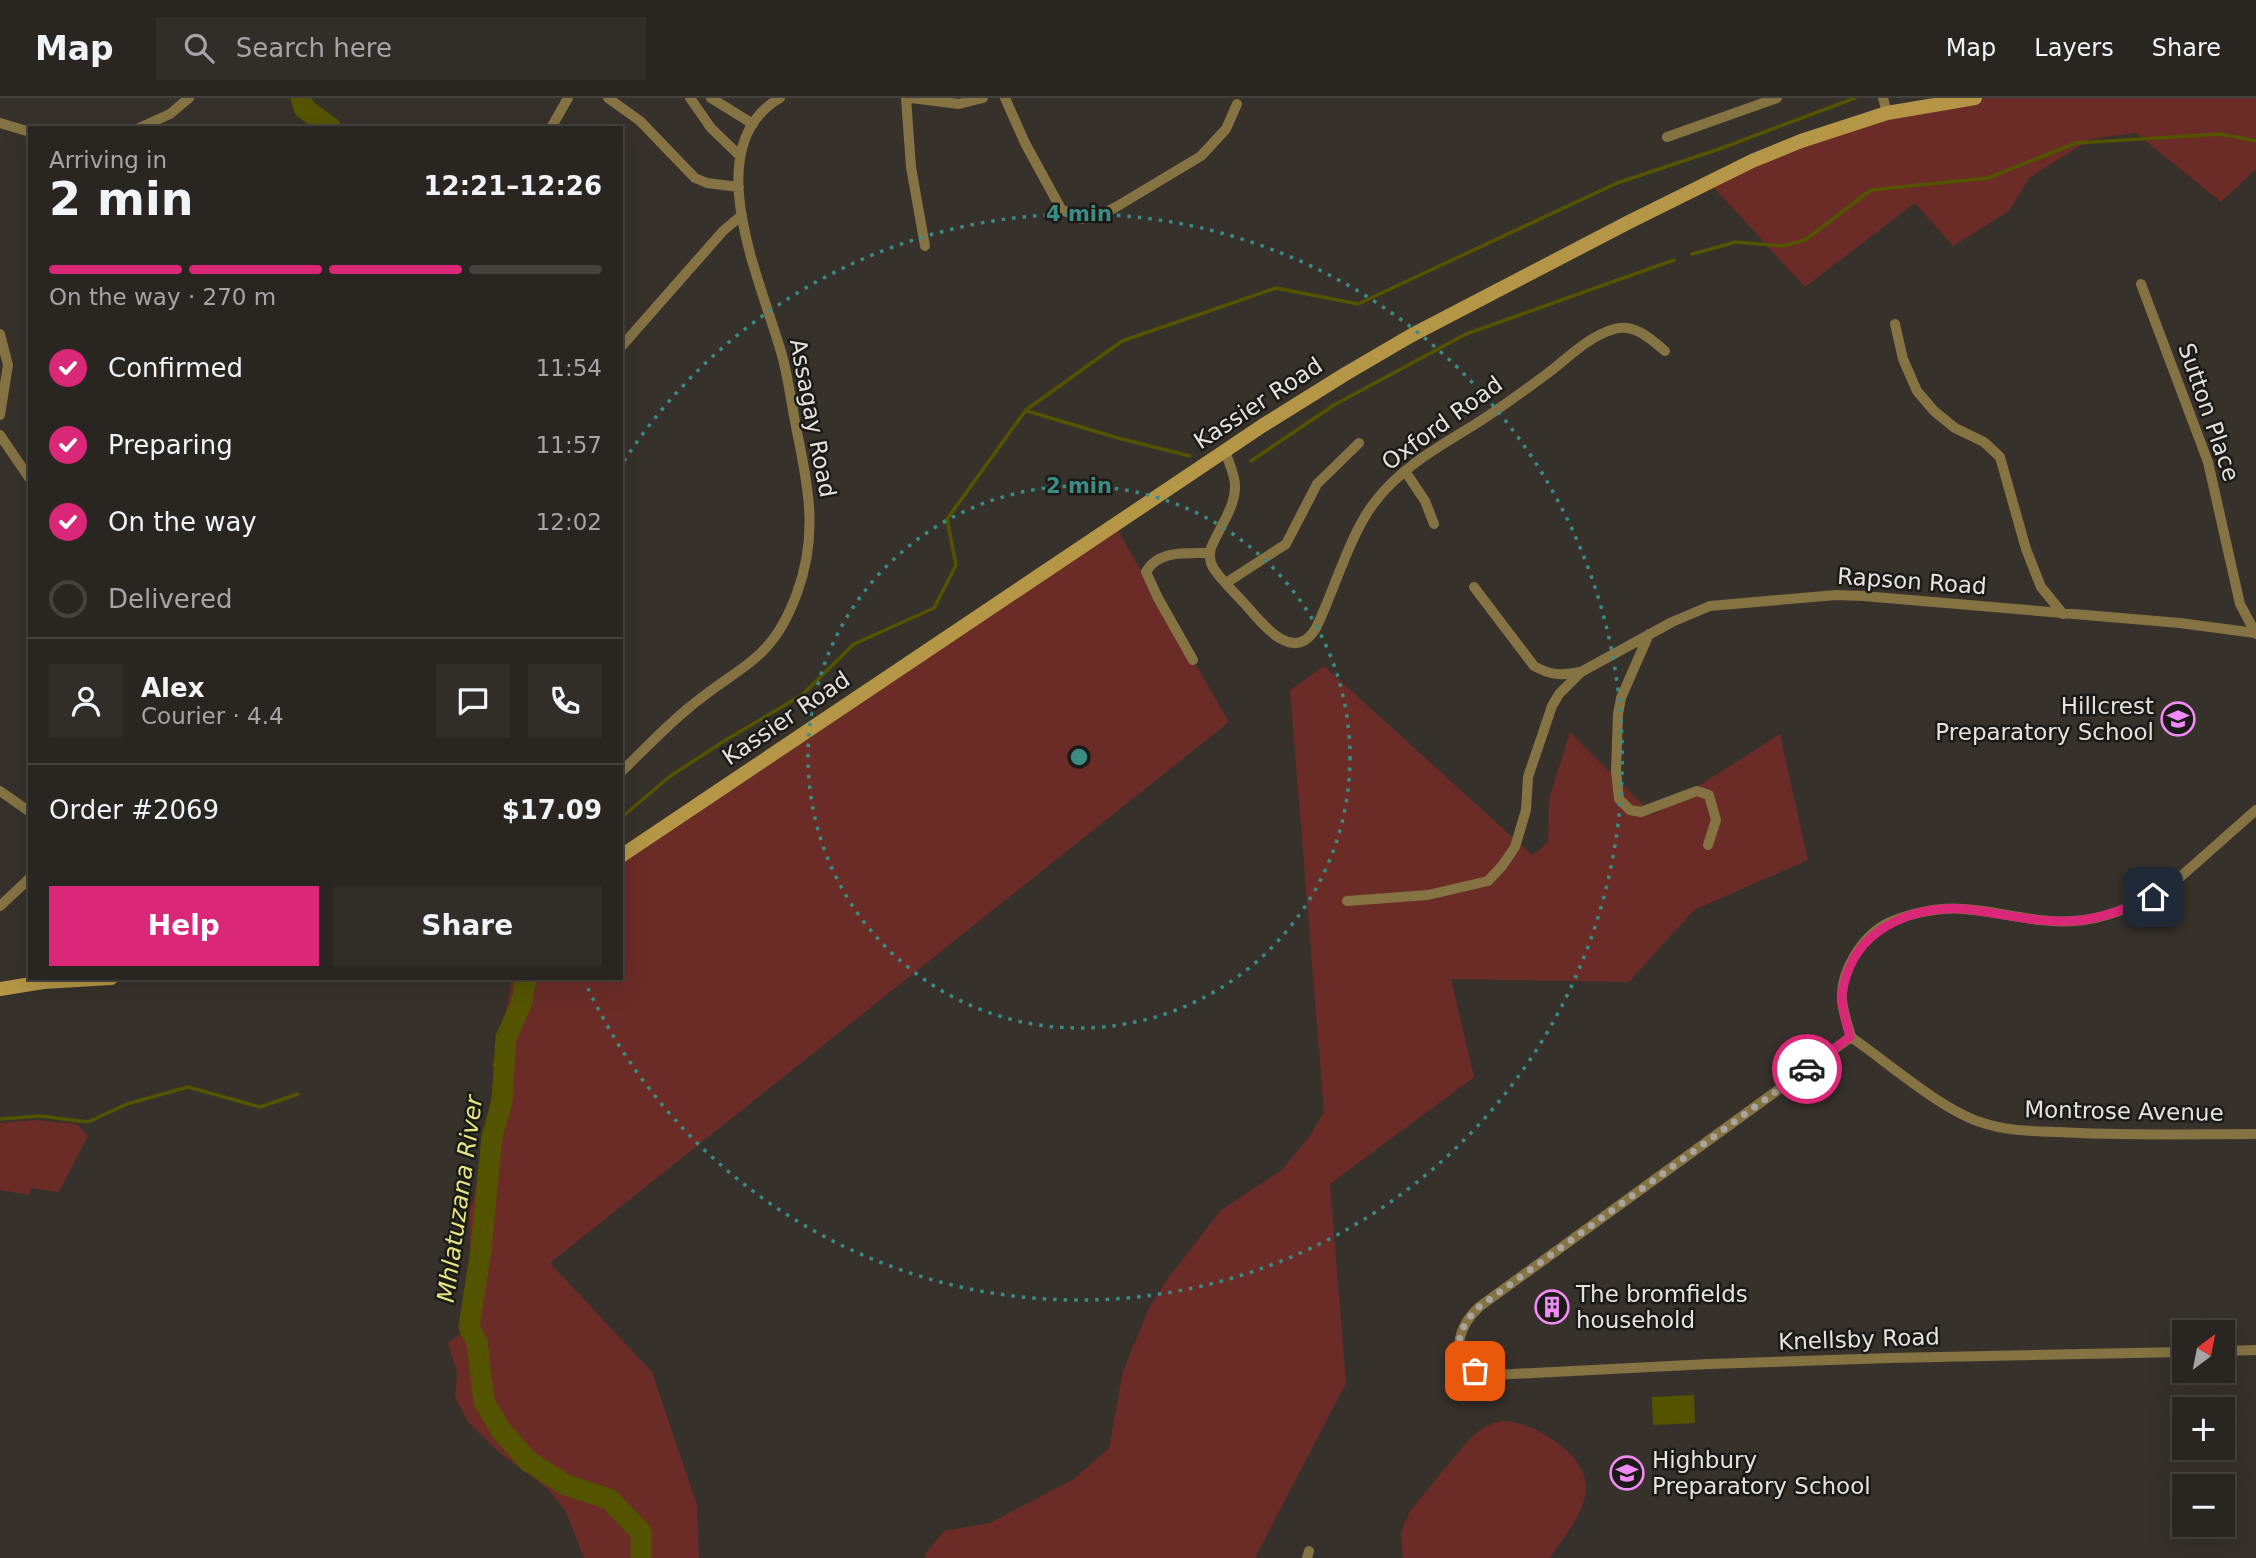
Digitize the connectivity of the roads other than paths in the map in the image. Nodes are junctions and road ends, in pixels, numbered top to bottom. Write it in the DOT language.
graph roads {
  1 [pos="189,98"];
  2 [pos="568,98"];
  3 [pos="608,98"];
  4 [pos="690,98"];
  5 [pos="711,98"];
  6 [pos="780,98"];
  7 [pos="908,98"];
  8 [pos="983,98"];
  9 [pos="1004,98"];
  10 [pos="1777,98"];
  11 [pos="1883,98"];
  12 [pos="1975,98"];
  13 [pos="1237,104"];
  14 [pos="1887,113"];
  15 [pos="0,123"];
  16 [pos="753,124"];
  17 [pos="143,126"];
  18 [pos="552,126"];
  19 [pos="28,131"];
  20 [pos="1667,137"];
  21 [pos="740,156"];
  22 [pos="739,187"];
  23 [pos="742,215"];
  24 [pos="925,246"];
  25 [pos="2141,284"];
  26 [pos="1895,324"];
  27 [pos="0,334"];
  28 [pos="623,344"];
  29 [pos="1665,351"];
  30 [pos="0,415"];
  31 [pos="0,435"];
  32 [pos="1359,443"];
  33 [pos="1225,451"];
  34 [pos="1405,471"];
  35 [pos="28,476"];
  36 [pos="1434,524"];
  37 [pos="1209,553"];
  38 [pos="1226,583"];
  39 [pos="1474,587"];
  40 [pos="2063,614"];
  41 [pos="2255,633"];
  42 [pos="1649,634"];
  43 [pos="1193,660"];
  44 [pos="1581,672"];
  45 [pos="623,770"];
  46 [pos="0,791"];
  47 [pos="2256,810"];
  48 [pos="28,811"];
  49 [pos="1708,845"];
  50 [pos="623,855"];
  51 [pos="28,880"];
  52 [pos="1347,901"];
  53 [pos="0,906"];
  54 [pos="77,980"];
  55 [pos="0,989"];
  56 [pos="1850,1037"];
  57 [pos="2256,1134"];
  58 [pos="2256,1350"];
  59 [pos="2235,1351"];
  60 [pos="2172,1352"];
  1 -- 17 [label="street"];
  2 -- 18 [label="street"];
  3 -- 22 [label="street"];
  4 -- 21 [label="street"];
  5 -- 16 [label="street"];
  6 -- 16 [label="street, Assagay Road"];
  7 -- 8 [label="street"];
  7 -- 24 [label="street"];
  9 -- 13 [label="street"];
  10 -- 20 [label="street"];
  11 -- 14 [label="street"];
  12 -- 14 [label="main road, Kassier Road"];
  14 -- 33 [label="main road, Kassier Road"];
  15 -- 19 [label="street"];
  16 -- 21 [label="street, Assagay Road"];
  21 -- 22 [label="street, Assagay Road"];
  22 -- 23 [label="street, Assagay Road"];
  23 -- 28 [label="street"];
  23 -- 45 [label="street, Assagay Road"];
  25 -- 41 [label="street, Sutton Place"];
  26 -- 40 [label="street"];
  27 -- 30 [label="street"];
  29 -- 34 [label="street, Oxford Road"];
  31 -- 35 [label="street"];
  32 -- 38 [label="street"];
  33 -- 37 [label="street"];
  33 -- 50 [label="main road, Kassier Road"];
  34 -- 36 [label="street"];
  34 -- 38 [label="street, Oxford Road"];
  37 -- 38 [label="street, Oxford Road"];
  37 -- 43 [label="street"];
  39 -- 44 [label="street, Rapson Road"];
  40 -- 41 [label="street, Rapson Road"];
  40 -- 42 [label="street, Rapson Road"];
  42 -- 44 [label="street, Rapson Road"];
  42 -- 49 [label="street"];
  44 -- 52 [label="street, Rapson Road"];
  46 -- 48 [label="street"];
  47 -- 56 [label="street"];
  51 -- 53 [label="street"];
  54 -- 55 [label="main road"];
  56 -- 57 [label="street, Montrose Avenue"];
  56 -- 60 [label="street, Knellsby Road"];
  58 -- 59 [label="street"];
}
